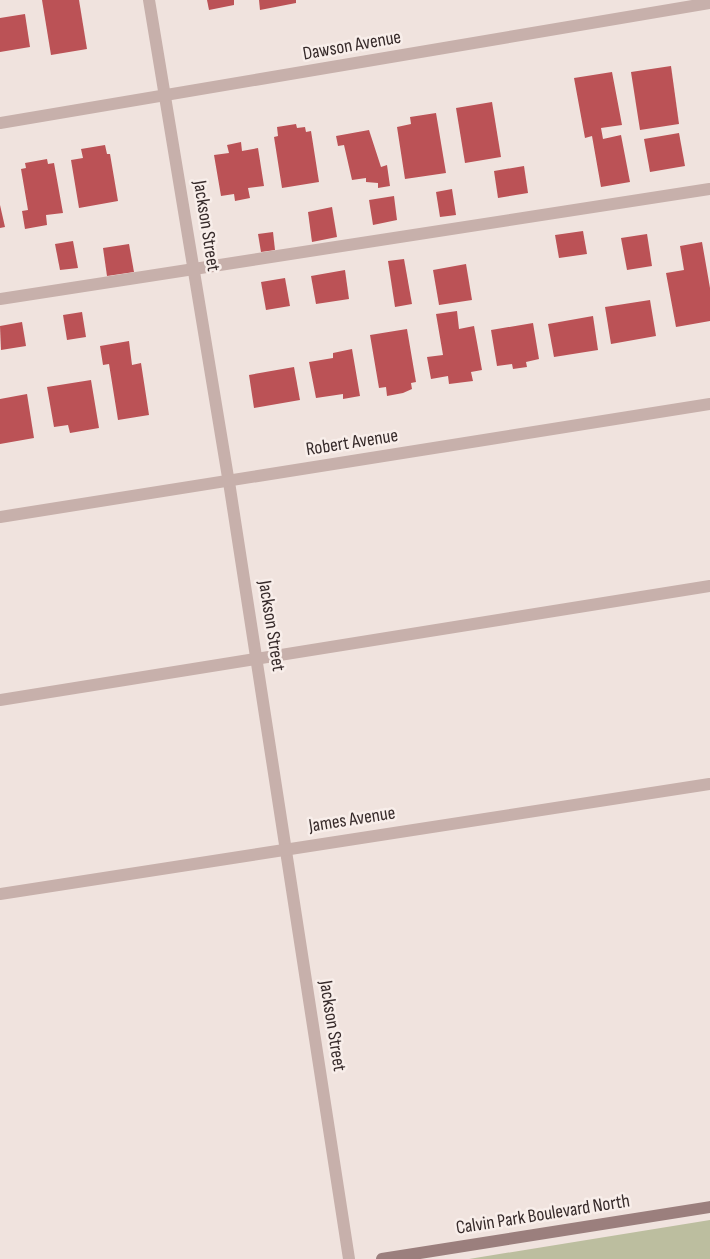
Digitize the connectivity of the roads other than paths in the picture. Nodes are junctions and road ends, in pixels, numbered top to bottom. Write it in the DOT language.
graph roads {
  1 [pos="149,0"];
  2 [pos="710,4"];
  3 [pos="166,97"];
  4 [pos="0,123"];
  5 [pos="710,190"];
  6 [pos="194,267"];
  7 [pos="0,299"];
  8 [pos="710,404"];
  9 [pos="229,482"];
  10 [pos="0,517"];
  11 [pos="710,586"];
  12 [pos="257,658"];
  13 [pos="0,700"];
  14 [pos="710,784"];
  15 [pos="286,850"];
  16 [pos="0,894"];
  17 [pos="710,1207"];
  18 [pos="349,1259"];
  19 [pos="382,1259"];
  1 -- 3 [label="street, Jackson Street"];
  2 -- 3 [label="street, Dawson Avenue"];
  3 -- 4 [label="street, Dawson Avenue"];
  3 -- 6 [label="street, Jackson Street"];
  5 -- 6 [label="street"];
  6 -- 7 [label="street"];
  6 -- 9 [label="street, Jackson Street"];
  8 -- 9 [label="street, Robert Avenue"];
  9 -- 10 [label="street, Robert Avenue"];
  9 -- 12 [label="street, Jackson Street"];
  11 -- 12 [label="street"];
  12 -- 13 [label="street"];
  12 -- 15 [label="street, Jackson Street"];
  14 -- 15 [label="street, James Avenue"];
  15 -- 16 [label="street, James Avenue"];
  15 -- 18 [label="street, Jackson Street"];
  17 -- 19 [label="street, Calvin Park Boulevard North"];
}
